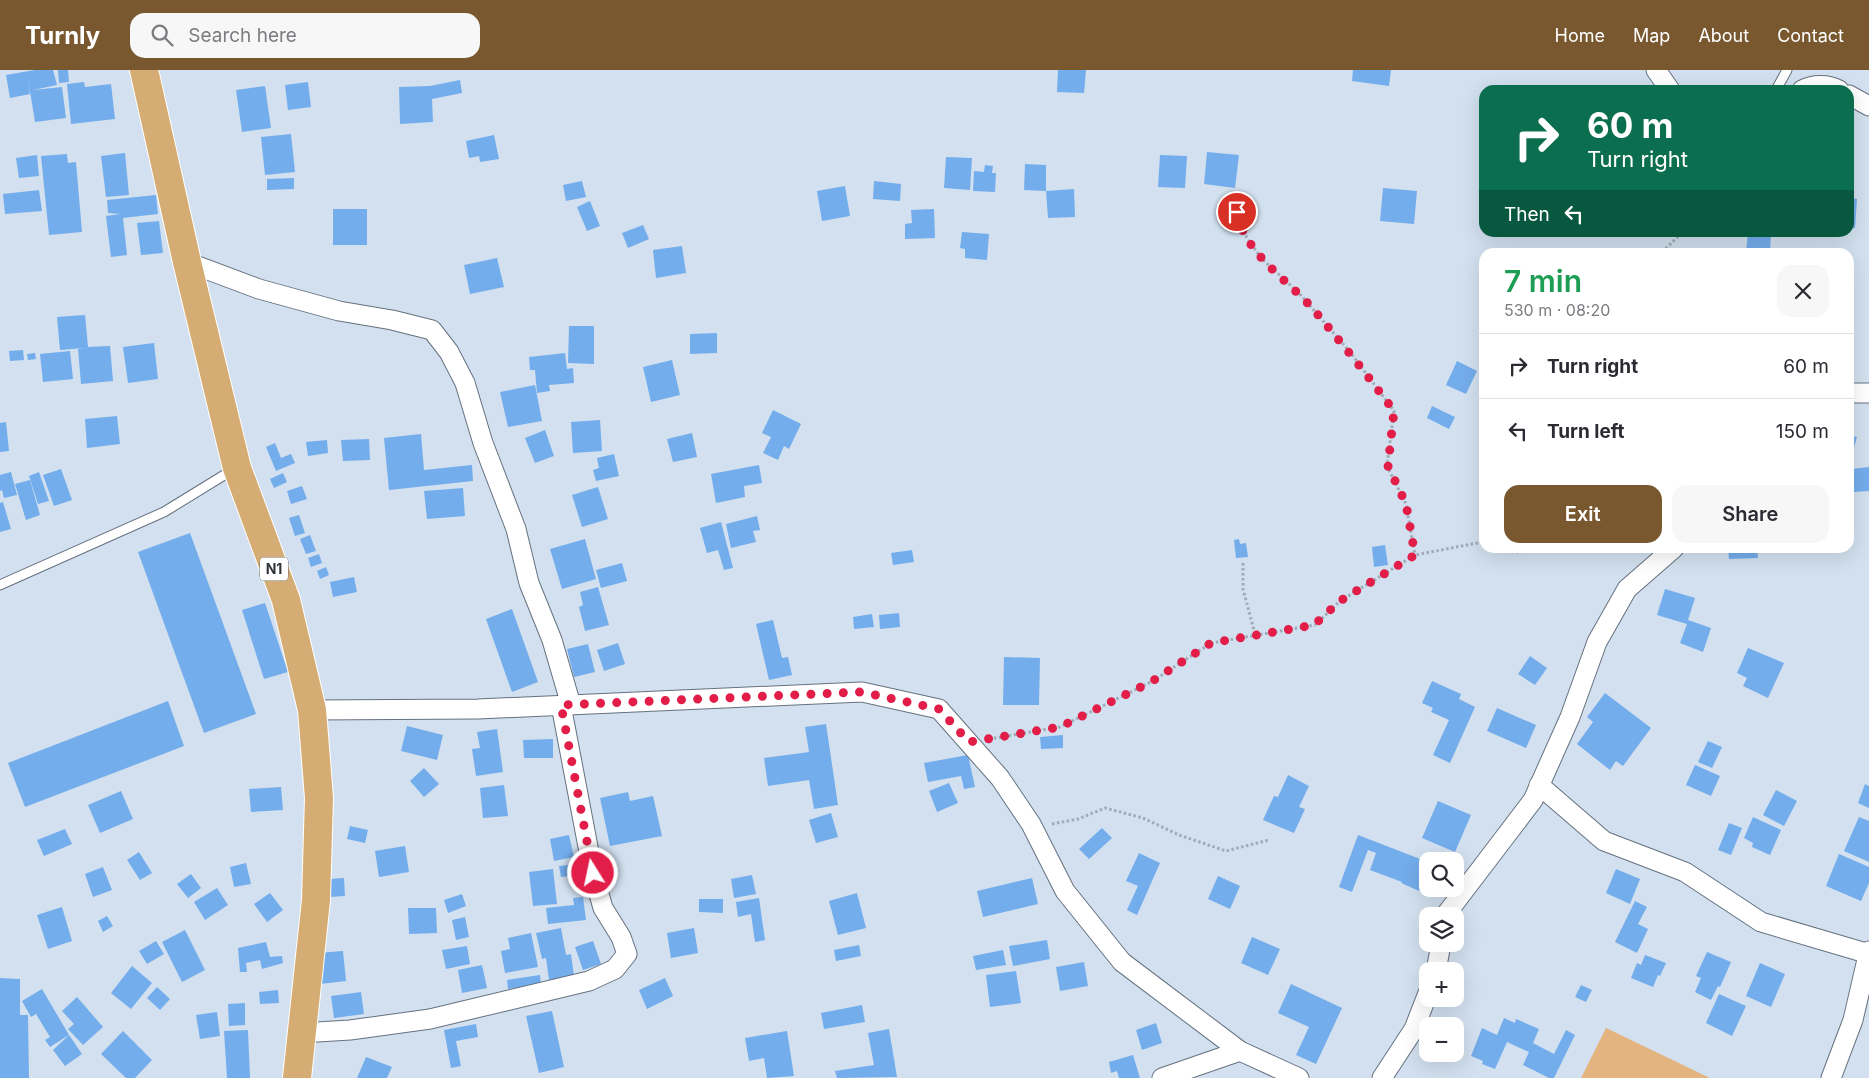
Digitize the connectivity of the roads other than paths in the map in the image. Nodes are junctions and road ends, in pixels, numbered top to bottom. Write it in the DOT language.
graph roads {
  1 [pos="144,70"];
  2 [pos="1656,70"];
  3 [pos="1787,70"];
  4 [pos="1666,85"];
  5 [pos="1779,85"];
  6 [pos="1854,98"];
  7 [pos="1869,106"];
  8 [pos="187,262"];
  9 [pos="1854,393"];
  10 [pos="1869,393"];
  11 [pos="237,468"];
  12 [pos="1668,553"];
  13 [pos="0,585"];
  14 [pos="566,705"];
  15 [pos="312,710"];
  16 [pos="1539,785"];
  17 [pos="1452,907"];
  18 [pos="1868,953"];
  19 [pos="1423,1007"];
  20 [pos="301,1033"];
  21 [pos="1240,1051"];
  22 [pos="297,1078"];
  23 [pos="1162,1078"];
  24 [pos="1299,1078"];
  25 [pos="1382,1078"];
  26 [pos="1831,1078"];
  1 -- 8 [label="main road, N1"];
  2 -- 4 [label="street"];
  3 -- 5 [label="lane"];
  6 -- 7 [label="street"];
  8 -- 11 [label="main road, N1"];
  8 -- 14 [label="street"];
  9 -- 10 [label="street"];
  11 -- 13 [label="lane"];
  11 -- 15 [label="main road, N1"];
  12 -- 16 [label="street"];
  14 -- 15 [label="street"];
  14 -- 20 [label="street"];
  14 -- 21 [label="street"];
  15 -- 20 [label="main road, N1"];
  16 -- 17 [label="street"];
  16 -- 18 [label="street"];
  18 -- 26 [label="street"];
  19 -- 25 [label="street"];
  20 -- 22 [label="main road, N1"];
  21 -- 23 [label="street"];
  21 -- 24 [label="street"];
}
